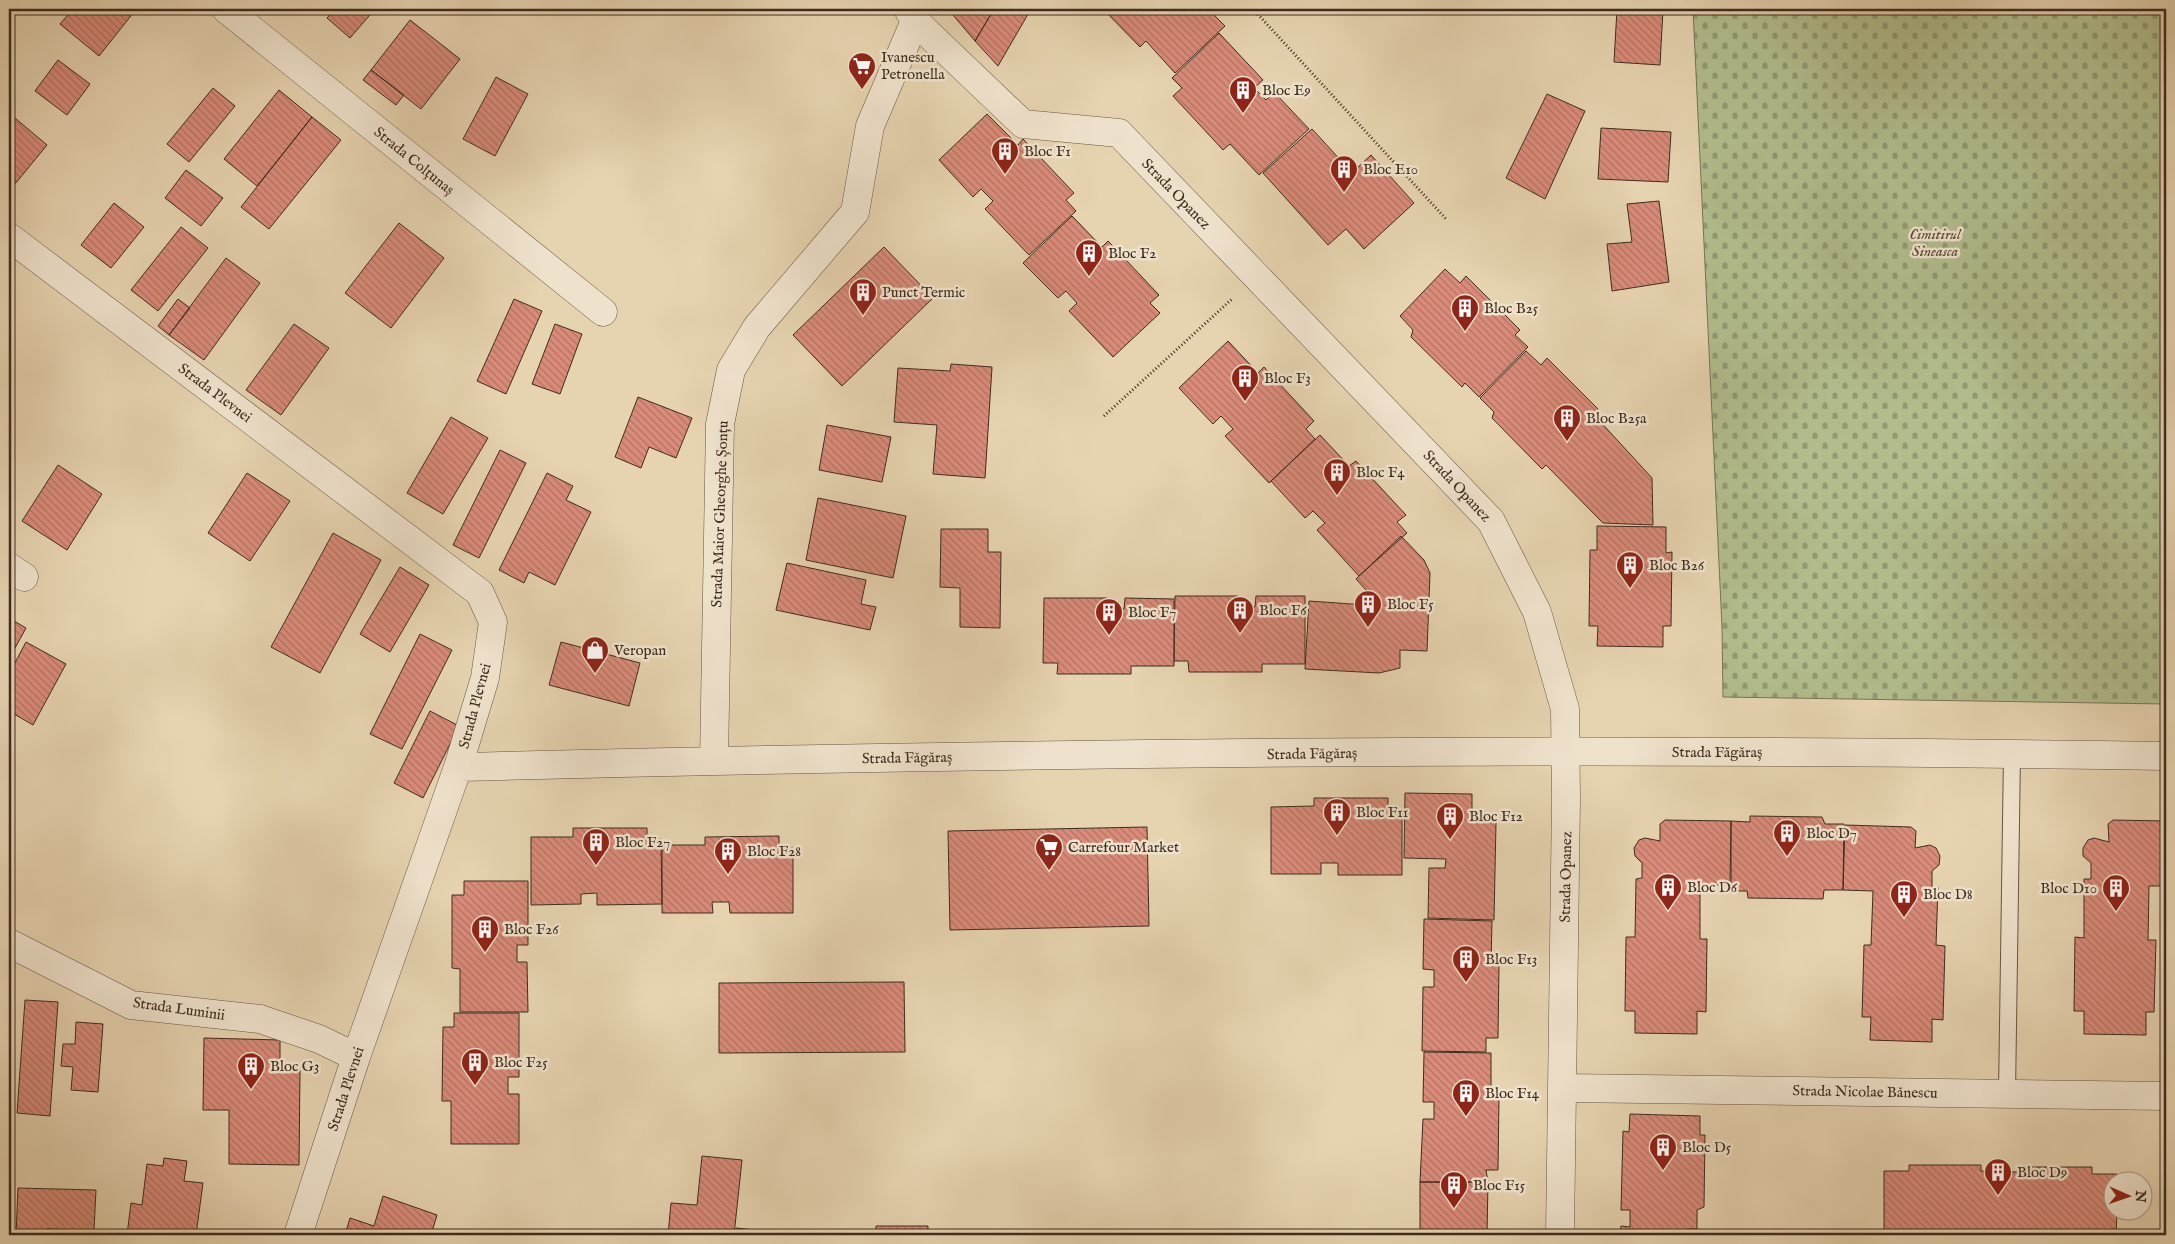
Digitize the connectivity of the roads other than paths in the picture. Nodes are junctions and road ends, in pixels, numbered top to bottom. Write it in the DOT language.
graph roads {
  1 [pos="226,9"];
  2 [pos="911,15"];
  3 [pos="9,237"];
  4 [pos="603,312"];
  5 [pos="1566,750"];
  6 [pos="2012,754"];
  7 [pos="2166,756"];
  8 [pos="714,761"];
  9 [pos="458,767"];
  10 [pos="9,943"];
  11 [pos="356,1057"];
  12 [pos="1564,1088"];
  13 [pos="2007,1094"];
  14 [pos="2166,1096"];
  15 [pos="298,1235"];
  16 [pos="1560,1235"];
  1 -- 4 [label="street, Strada Colțunaș"];
  2 -- 5 [label="street, Strada Opanez"];
  2 -- 8 [label="street, Strada Maior Gheorghe Șonțu"];
  3 -- 9 [label="street, Strada Plevnei"];
  5 -- 6 [label="street, Strada Făgăraș"];
  5 -- 8 [label="street, Strada Făgăraș"];
  5 -- 12 [label="street, Strada Opanez"];
  6 -- 7 [label="street, Strada Făgăraș"];
  6 -- 13 [label="lane"];
  8 -- 9 [label="street, Strada Făgăraș"];
  9 -- 11 [label="street, Strada Plevnei"];
  10 -- 11 [label="street, Strada Luminii"];
  11 -- 15 [label="street, Strada Plevnei"];
  12 -- 13 [label="street, Strada Nicolae Bănescu"];
  12 -- 16 [label="street, Strada Opanez"];
  13 -- 14 [label="street, Strada Nicolae Bănescu"];
}
